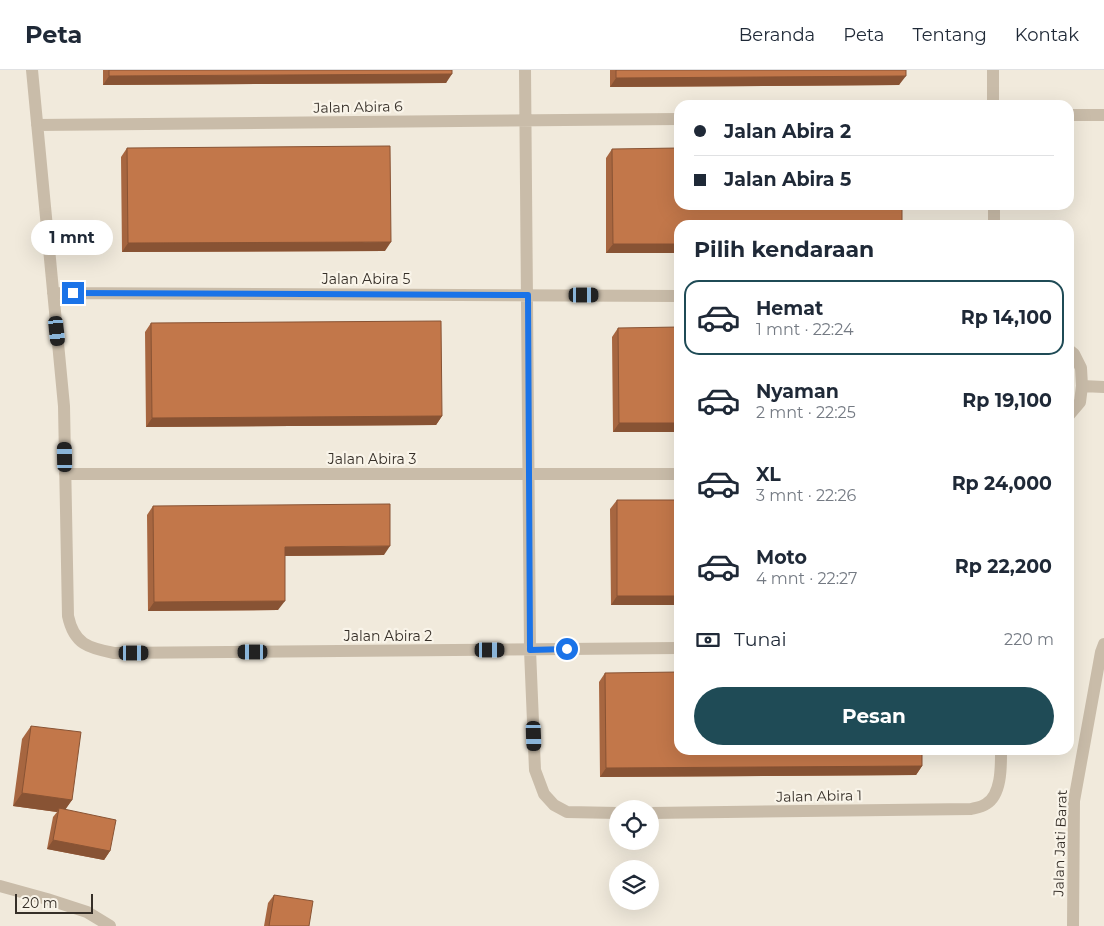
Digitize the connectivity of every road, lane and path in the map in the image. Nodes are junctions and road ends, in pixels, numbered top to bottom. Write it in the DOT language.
graph roads {
  1 [pos="32,70"];
  2 [pos="526,70"];
  3 [pos="993,70"];
  4 [pos="993,100"];
  5 [pos="1074,115"];
  6 [pos="1104,115"];
  7 [pos="674,119"];
  8 [pos="526,121"];
  9 [pos="37,126"];
  10 [pos="53,293"];
  11 [pos="528,295"];
  12 [pos="674,296"];
  13 [pos="1074,354"];
  14 [pos="1082,386"];
  15 [pos="1104,386"];
  16 [pos="1074,409"];
  17 [pos="65,474"];
  18 [pos="529,474"];
  19 [pos="674,474"];
  20 [pos="1104,644"];
  21 [pos="674,648"];
  22 [pos="530,650"];
  23 [pos="1001,755"];
  24 [pos="609,813"];
  25 [pos="659,813"];
  26 [pos="0,886"];
  27 [pos="110,926"];
  28 [pos="1073,926"];
  1 -- 9 [label="street"];
  2 -- 8 [label="street"];
  3 -- 4 [label="street"];
  5 -- 6 [label="street"];
  7 -- 8 [label="street, Jalan Abira 6"];
  8 -- 9 [label="street, Jalan Abira 6"];
  8 -- 11 [label="street"];
  9 -- 10 [label="street"];
  10 -- 11 [label="street, Jalan Abira 5"];
  10 -- 17 [label="street"];
  11 -- 12 [label="street, Jalan Abira 5"];
  11 -- 18 [label="street"];
  13 -- 14 [label="street"];
  14 -- 15 [label="street"];
  14 -- 16 [label="street"];
  17 -- 18 [label="street, Jalan Abira 3"];
  17 -- 22 [label="street, Jalan Abira 2"];
  18 -- 19 [label="street, Jalan Abira 3"];
  18 -- 22 [label="street"];
  20 -- 28 [label="street, Jalan Jati Barat"];
  21 -- 22 [label="street, Jalan Abira 2"];
  22 -- 24 [label="street"];
  23 -- 25 [label="street, Jalan Abira 1"];
  26 -- 27 [label="street"];
}
